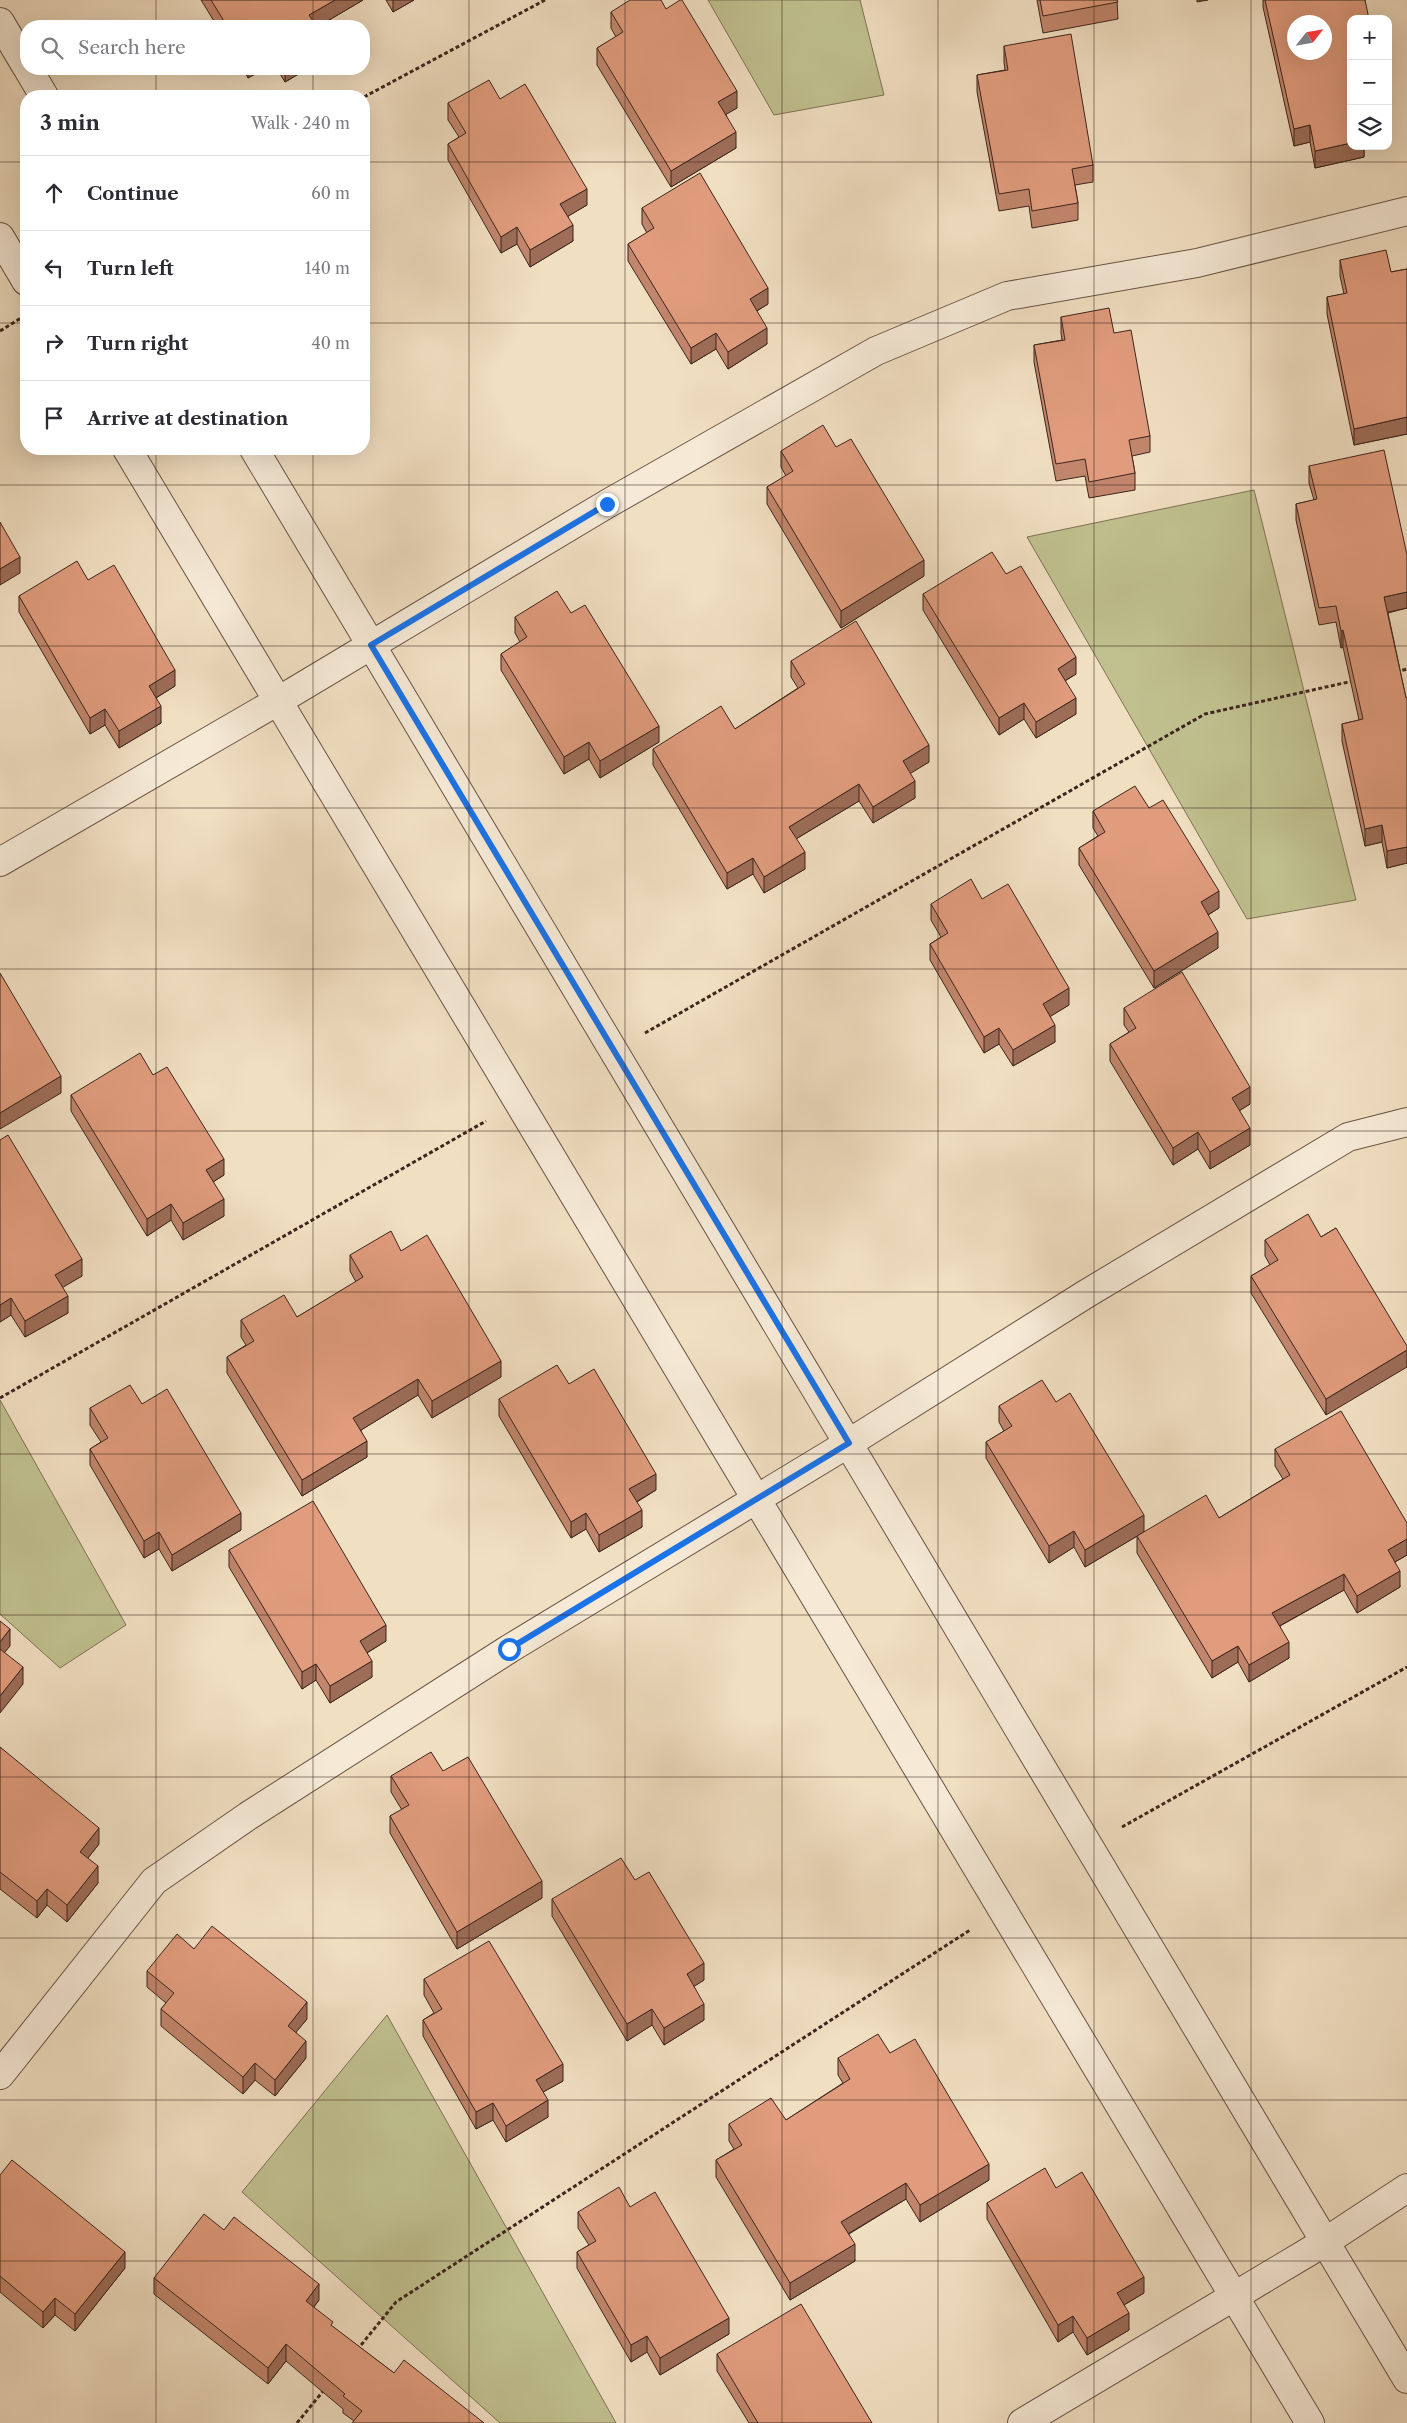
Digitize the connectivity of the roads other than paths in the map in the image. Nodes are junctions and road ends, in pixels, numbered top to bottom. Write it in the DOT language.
graph roads {
  1 [pos="0,22"];
  2 [pos="20,56"];
  3 [pos="31,75"];
  4 [pos="40,90"];
  5 [pos="1407,211"];
  6 [pos="0,237"];
  7 [pos="20,270"];
  8 [pos="131,455"];
  9 [pos="258,455"];
  10 [pos="371,645"];
  11 [pos="278,701"];
  12 [pos="0,862"];
  13 [pos="1407,1122"];
  14 [pos="849,1443"];
  15 [pos="756,1499"];
  16 [pos="0,2075"];
  17 [pos="1407,2188"];
  18 [pos="1325,2242"];
  19 [pos="1234,2296"];
  20 [pos="1407,2379"];
  21 [pos="1022,2423"];
  22 [pos="1310,2423"];
  1 -- 2 [label="street"];
  3 -- 4 [label="street"];
  5 -- 10 [label="street"];
  6 -- 7 [label="street"];
  8 -- 11 [label="street"];
  9 -- 10 [label="street"];
  10 -- 11 [label="street"];
  10 -- 14 [label="street"];
  11 -- 12 [label="street"];
  11 -- 15 [label="street"];
  13 -- 14 [label="street"];
  14 -- 15 [label="street"];
  14 -- 18 [label="street"];
  15 -- 16 [label="street"];
  15 -- 19 [label="street"];
  17 -- 18 [label="street"];
  18 -- 19 [label="street"];
  18 -- 20 [label="street"];
  19 -- 21 [label="street"];
  19 -- 22 [label="street"];
}
